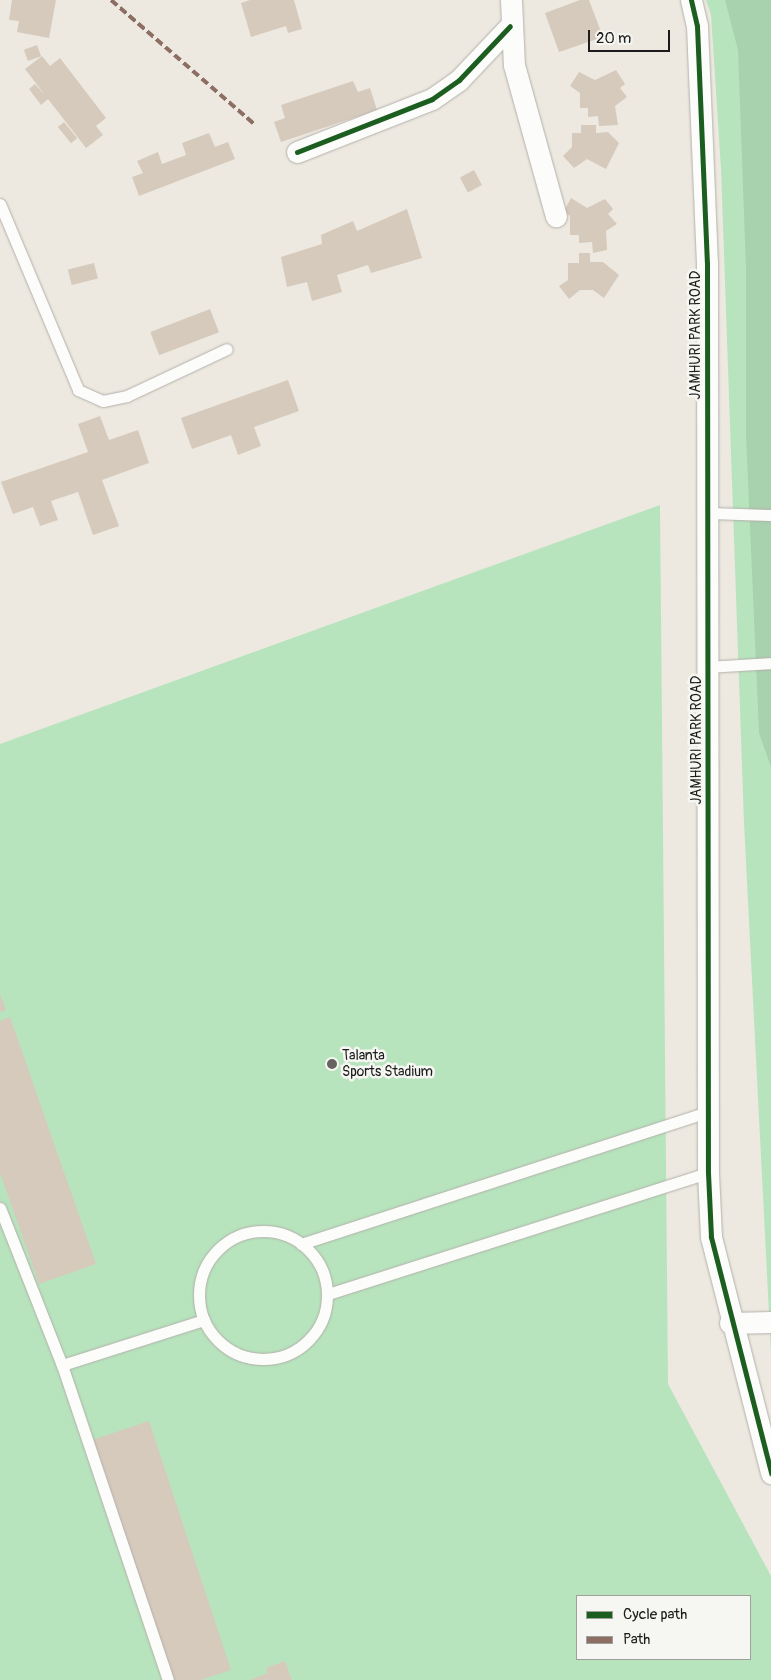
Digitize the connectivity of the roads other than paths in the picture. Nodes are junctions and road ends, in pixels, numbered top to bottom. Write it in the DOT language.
graph roads {
  1 [pos="511,0"];
  2 [pos="692,0"];
  3 [pos="510,26"];
  4 [pos="298,152"];
  5 [pos="0,204"];
  6 [pos="556,216"];
  7 [pos="227,349"];
  8 [pos="708,513"];
  9 [pos="771,515"];
  10 [pos="771,663"];
  11 [pos="708,667"];
  12 [pos="708,1112"];
  13 [pos="708,1172"];
  14 [pos="0,1208"];
  15 [pos="301,1244"];
  16 [pos="328,1294"];
  17 [pos="204,1320"];
  18 [pos="771,1322"];
  19 [pos="730,1323"];
  20 [pos="62,1365"];
  21 [pos="771,1473"];
  22 [pos="168,1680"];
  1 -- 3 [label="street"];
  2 -- 8 [label="street, JAMHURI PARK ROAD"];
  3 -- 4 [label="street"];
  3 -- 6 [label="street"];
  5 -- 7 [label="lane"];
  8 -- 9 [label="lane"];
  8 -- 11 [label="street, JAMHURI PARK ROAD"];
  10 -- 11 [label="lane"];
  11 -- 12 [label="street, JAMHURI PARK ROAD"];
  12 -- 13 [label="street, JAMHURI PARK ROAD"];
  12 -- 15 [label="lane"];
  13 -- 16 [label="lane"];
  13 -- 19 [label="street, JAMHURI PARK ROAD"];
  14 -- 20 [label="lane"];
  15 -- 16 [label="lane"];
  15 -- 17 [label="lane"];
  16 -- 17 [label="lane"];
  17 -- 20 [label="lane"];
  18 -- 19 [label="street"];
  19 -- 21 [label="street, JAMHURI PARK ROAD"];
  20 -- 22 [label="lane"];
}
